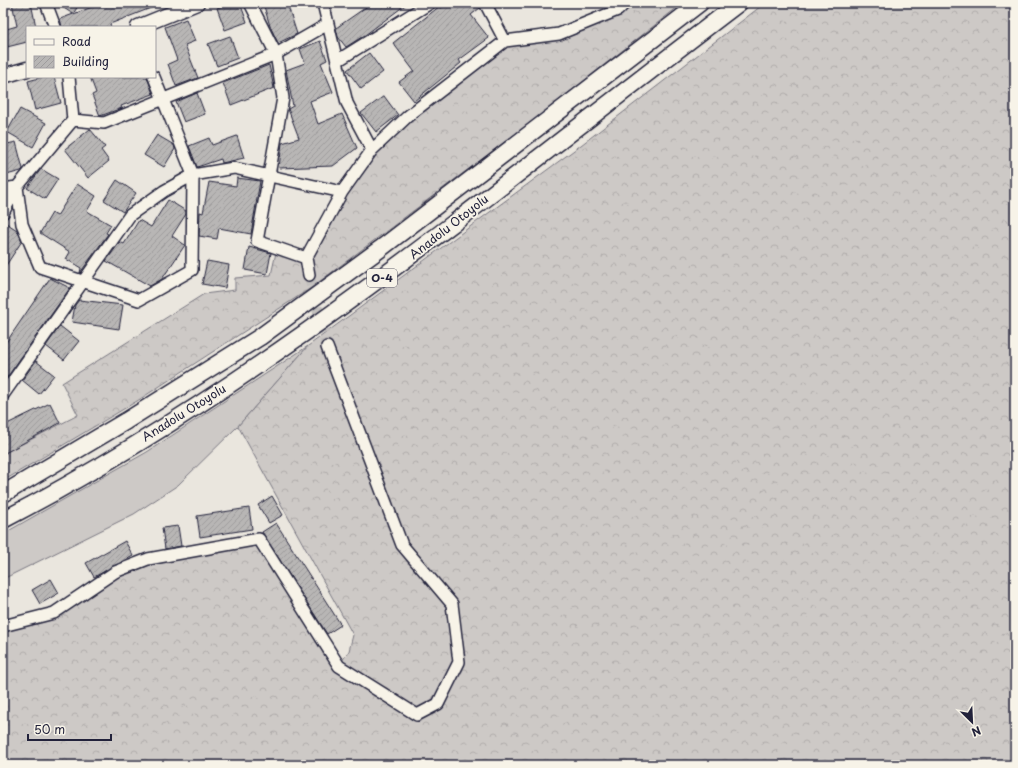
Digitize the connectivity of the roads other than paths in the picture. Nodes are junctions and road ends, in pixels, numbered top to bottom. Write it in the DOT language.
graph roads {
  1 [pos="46,3"];
  2 [pos="197,3"];
  3 [pos="250,3"];
  4 [pos="324,3"];
  5 [pos="430,3"];
  6 [pos="484,3"];
  7 [pos="625,3"];
  8 [pos="700,3"];
  9 [pos="739,3"];
  10 [pos="328,24"];
  11 [pos="55,26"];
  12 [pos="140,26"];
  13 [pos="505,40"];
  14 [pos="276,54"];
  15 [pos="337,61"];
  16 [pos="26,69"];
  17 [pos="3,76"];
  18 [pos="69,78"];
  19 [pos="154,78"];
  20 [pos="163,99"];
  21 [pos="73,120"];
  22 [pos="372,150"];
  23 [pos="193,175"];
  24 [pos="270,175"];
  25 [pos="17,187"];
  26 [pos="3,189"];
  27 [pos="342,192"];
  28 [pos="3,213"];
  29 [pos="306,258"];
  30 [pos="309,275"];
  31 [pos="84,281"];
  32 [pos="327,347"];
  33 [pos="3,395"];
  34 [pos="3,494"];
  35 [pos="3,520"];
  36 [pos="3,626"];
  1 -- 11 [label="street"];
  2 -- 12 [label="main road"];
  3 -- 14 [label="street"];
  4 -- 10 [label="street"];
  5 -- 15 [label="street"];
  6 -- 13 [label="street"];
  7 -- 13 [label="street"];
  8 -- 34 [label="highway, Anadolu Otoyolu / O-4"];
  9 -- 35 [label="highway, Anadolu Otoyolu / O-4"];
  10 -- 14 [label="street"];
  10 -- 15 [label="street"];
  13 -- 22 [label="street"];
  14 -- 20 [label="street"];
  14 -- 24 [label="street"];
  15 -- 22 [label="street"];
  16 -- 17 [label="main road"];
  18 -- 21 [label="street"];
  19 -- 20 [label="street"];
  20 -- 21 [label="street"];
  20 -- 23 [label="street"];
  21 -- 25 [label="street"];
  22 -- 27 [label="street"];
  23 -- 24 [label="street"];
  23 -- 31 [label="street"];
  23 -- 31 [label="street"];
  24 -- 27 [label="street"];
  24 -- 29 [label="street"];
  25 -- 26 [label="street"];
  25 -- 28 [label="street"];
  25 -- 31 [label="street"];
  27 -- 29 [label="street"];
  29 -- 30 [label="street"];
  31 -- 33 [label="street"];
  32 -- 36 [label="street"];
}
